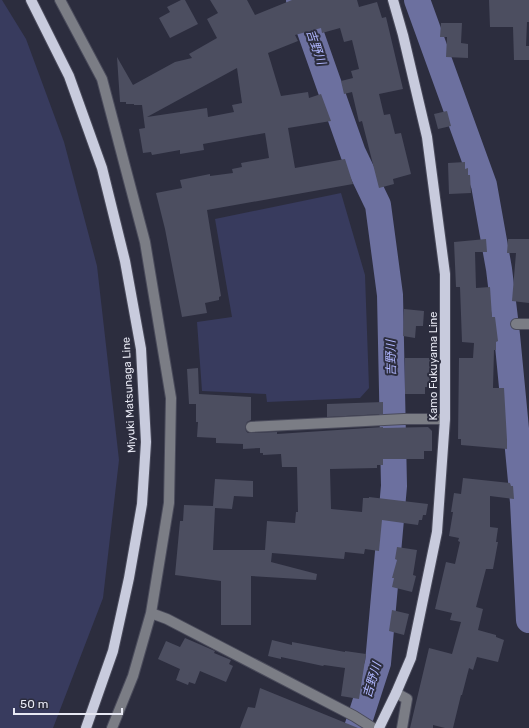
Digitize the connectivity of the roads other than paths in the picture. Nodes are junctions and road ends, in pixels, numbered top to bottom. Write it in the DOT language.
graph roads {
  1 [pos="31,0"];
  2 [pos="60,0"];
  3 [pos="393,0"];
  4 [pos="516,324"];
  5 [pos="529,324"];
  6 [pos="445,419"];
  7 [pos="251,427"];
  8 [pos="152,613"];
  9 [pos="396,693"];
  10 [pos="371,726"];
  11 [pos="86,728"];
  12 [pos="112,728"];
  13 [pos="379,728"];
  14 [pos="402,728"];
  1 -- 11 [label="main road, Miyuki Matsunaga Line"];
  2 -- 8 [label="street"];
  3 -- 6 [label="main road, Kamo Fukuyama Line"];
  4 -- 5 [label="street"];
  6 -- 7 [label="street"];
  6 -- 9 [label="main road, Kamo Fukuyama Line"];
  8 -- 10 [label="street"];
  8 -- 12 [label="street"];
  9 -- 13 [label="main road, Kamo Fukuyama Line"];
  9 -- 14 [label="street"];
}
